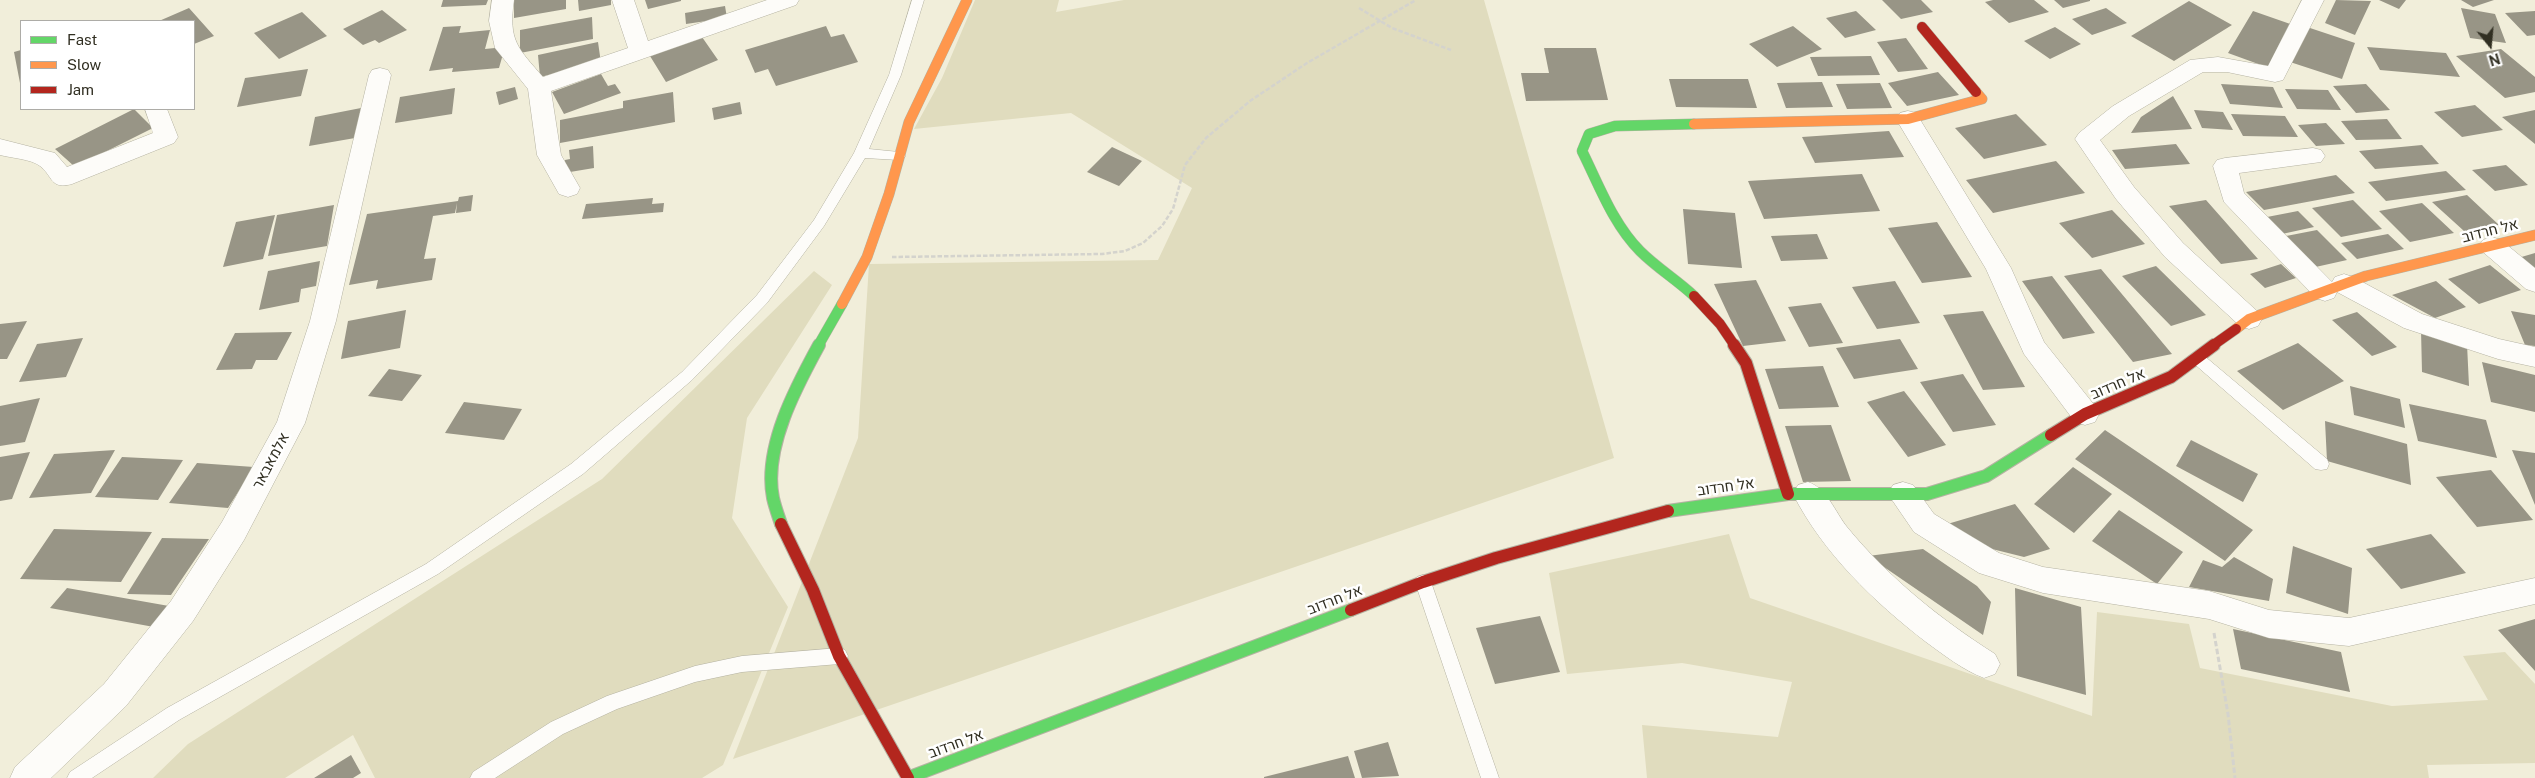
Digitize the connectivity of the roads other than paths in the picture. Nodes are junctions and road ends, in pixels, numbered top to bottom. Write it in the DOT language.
graph roads {
  1 [pos="503,0"];
  2 [pos="623,0"];
  3 [pos="788,0"];
  4 [pos="918,0"];
  5 [pos="967,0"];
  6 [pos="2314,0"];
  7 [pos="1922,27"];
  8 [pos="640,52"];
  9 [pos="380,74"];
  10 [pos="539,87"];
  11 [pos="156,110"];
  12 [pos="1908,119"];
  13 [pos="0,147"];
  14 [pos="861,153"];
  15 [pos="899,156"];
  16 [pos="2313,156"];
  17 [pos="568,188"];
  18 [pos="2535,235"];
  19 [pos="2492,246"];
  20 [pos="2535,282"];
  21 [pos="2334,288"];
  22 [pos="2249,319"];
  23 [pos="2535,357"];
  24 [pos="2197,358"];
  25 [pos="2085,414"];
  26 [pos="2321,464"];
  27 [pos="1798,494"];
  28 [pos="1903,494"];
  29 [pos="1423,582"];
  30 [pos="2535,591"];
  31 [pos="839,656"];
  32 [pos="1984,664"];
  33 [pos="27,778"];
  34 [pos="76,778"];
  35 [pos="478,778"];
  36 [pos="908,778"];
  37 [pos="1490,778"];
  1 -- 10 [label="street"];
  2 -- 8 [label="street"];
  3 -- 8 [label="street"];
  4 -- 14 [label="lane"];
  5 -- 15 [label="street"];
  6 -- 22 [label="street"];
  7 -- 12 [label="street"];
  8 -- 10 [label="street"];
  9 -- 33 [label="street, אלמאבאר"];
  10 -- 17 [label="street"];
  11 -- 13 [label="street"];
  12 -- 25 [label="street"];
  12 -- 27 [label="street"];
  14 -- 15 [label="lane"];
  14 -- 34 [label="lane"];
  15 -- 31 [label="street"];
  16 -- 21 [label="street"];
  18 -- 19 [label="street, אל חרדוב"];
  19 -- 20 [label="street"];
  19 -- 21 [label="street, אל חרדוב"];
  21 -- 22 [label="street, אל חרדוב"];
  21 -- 23 [label="street"];
  22 -- 24 [label="street, אל חרדוב"];
  24 -- 25 [label="street, אל חרדוב"];
  24 -- 26 [label="lane"];
  25 -- 28 [label="street, אל חרדוב"];
  27 -- 28 [label="street, אל חרדוב"];
  27 -- 29 [label="street, אל חרדוב"];
  27 -- 32 [label="street"];
  28 -- 30 [label="street"];
  29 -- 36 [label="street, אל חרדוב"];
  29 -- 37 [label="lane"];
  31 -- 35 [label="lane"];
  31 -- 36 [label="street"];
}
